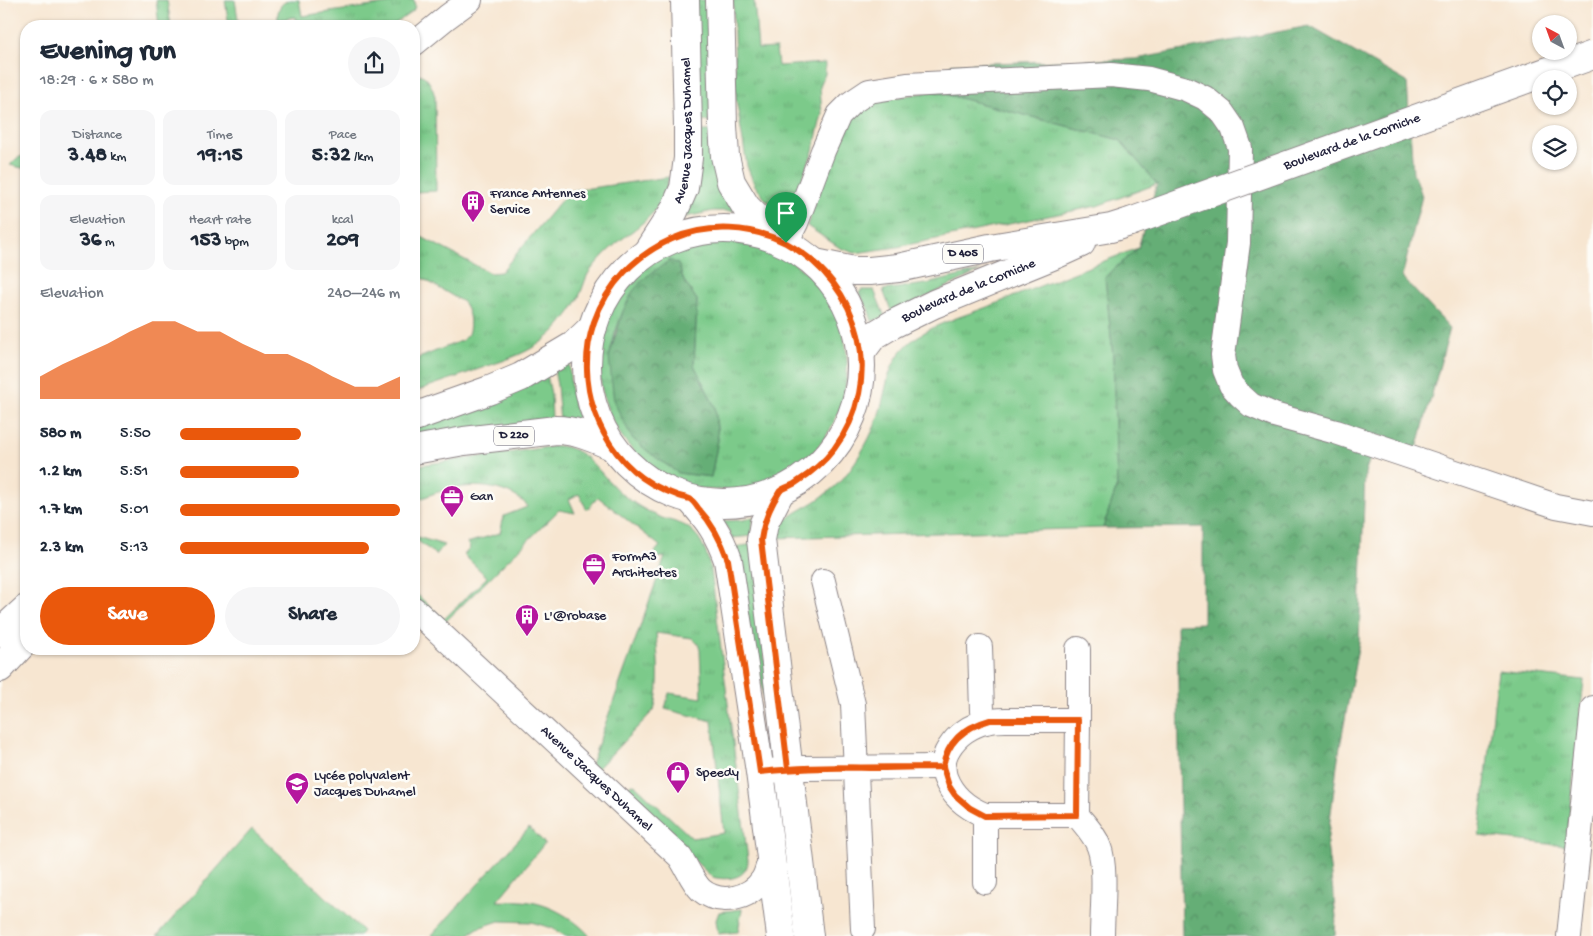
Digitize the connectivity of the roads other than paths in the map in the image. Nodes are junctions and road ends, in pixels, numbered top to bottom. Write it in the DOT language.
graph roads {
  1 [pos="470,0"];
  2 [pos="685,0"];
  3 [pos="720,0"];
  4 [pos="420,39"];
  5 [pos="1593,55"];
  6 [pos="1121,225"];
  7 [pos="782,241"];
  8 [pos="648,252"];
  9 [pos="815,263"];
  10 [pos="592,327"];
  11 [pos="861,352"];
  12 [pos="420,414"];
  13 [pos="612,446"];
  14 [pos="420,449"];
  15 [pos="780,492"];
  16 [pos="691,500"];
  17 [pos="1593,513"];
  18 [pos="823,581"];
  19 [pos="20,615"];
  20 [pos="420,615"];
  21 [pos="0,633"];
  22 [pos="20,646"];
  23 [pos="980,647"];
  24 [pos="1078,649"];
  25 [pos="0,668"];
  26 [pos="1593,708"];
  27 [pos="1078,720"];
  28 [pos="984,722"];
  29 [pos="855,767"];
  30 [pos="943,767"];
  31 [pos="788,769"];
  32 [pos="760,772"];
  33 [pos="1077,815"];
  34 [pos="985,816"];
  35 [pos="771,857"];
  36 [pos="985,882"];
  37 [pos="863,929"];
  38 [pos="781,936"];
  39 [pos="809,936"];
  40 [pos="1102,936"];
  41 [pos="1569,936"];
  1 -- 4 [label="street"];
  2 -- 8 [label="main road, Avenue Jacques Duhamel"];
  3 -- 7 [label="main road"];
  5 -- 6 [label="main road, Boulevard de la Corniche, bridge"];
  6 -- 9 [label="main road, Boulevard de la Corniche / D 405"];
  6 -- 11 [label="main road, Boulevard de la Corniche / D 405"];
  7 -- 8 [label="main road"];
  7 -- 9 [label="main road"];
  7 -- 17 [label="street"];
  8 -- 10 [label="main road"];
  9 -- 11 [label="main road"];
  10 -- 12 [label="main road"];
  10 -- 13 [label="main road"];
  11 -- 15 [label="main road"];
  13 -- 14 [label="main road, D 220"];
  13 -- 16 [label="main road"];
  15 -- 16 [label="main road"];
  15 -- 31 [label="main road"];
  16 -- 32 [label="main road, Avenue Jacques Duhamel"];
  18 -- 29 [label="street"];
  19 -- 21 [label="main road"];
  20 -- 35 [label="street, Avenue Jacques Duhamel"];
  22 -- 25 [label="main road"];
  23 -- 28 [label="street"];
  24 -- 27 [label="street"];
  26 -- 41 [label="street"];
  27 -- 28 [label="street"];
  27 -- 33 [label="street"];
  28 -- 30 [label="street"];
  29 -- 30 [label="street"];
  29 -- 31 [label="street"];
  29 -- 37 [label="street"];
  30 -- 34 [label="street"];
  31 -- 32 [label="street"];
  31 -- 39 [label="main road"];
  32 -- 35 [label="main road, Avenue Jacques Duhamel"];
  33 -- 34 [label="street"];
  33 -- 40 [label="street"];
  34 -- 36 [label="street"];
  35 -- 38 [label="main road, Avenue Jacques Duhamel"];
}
